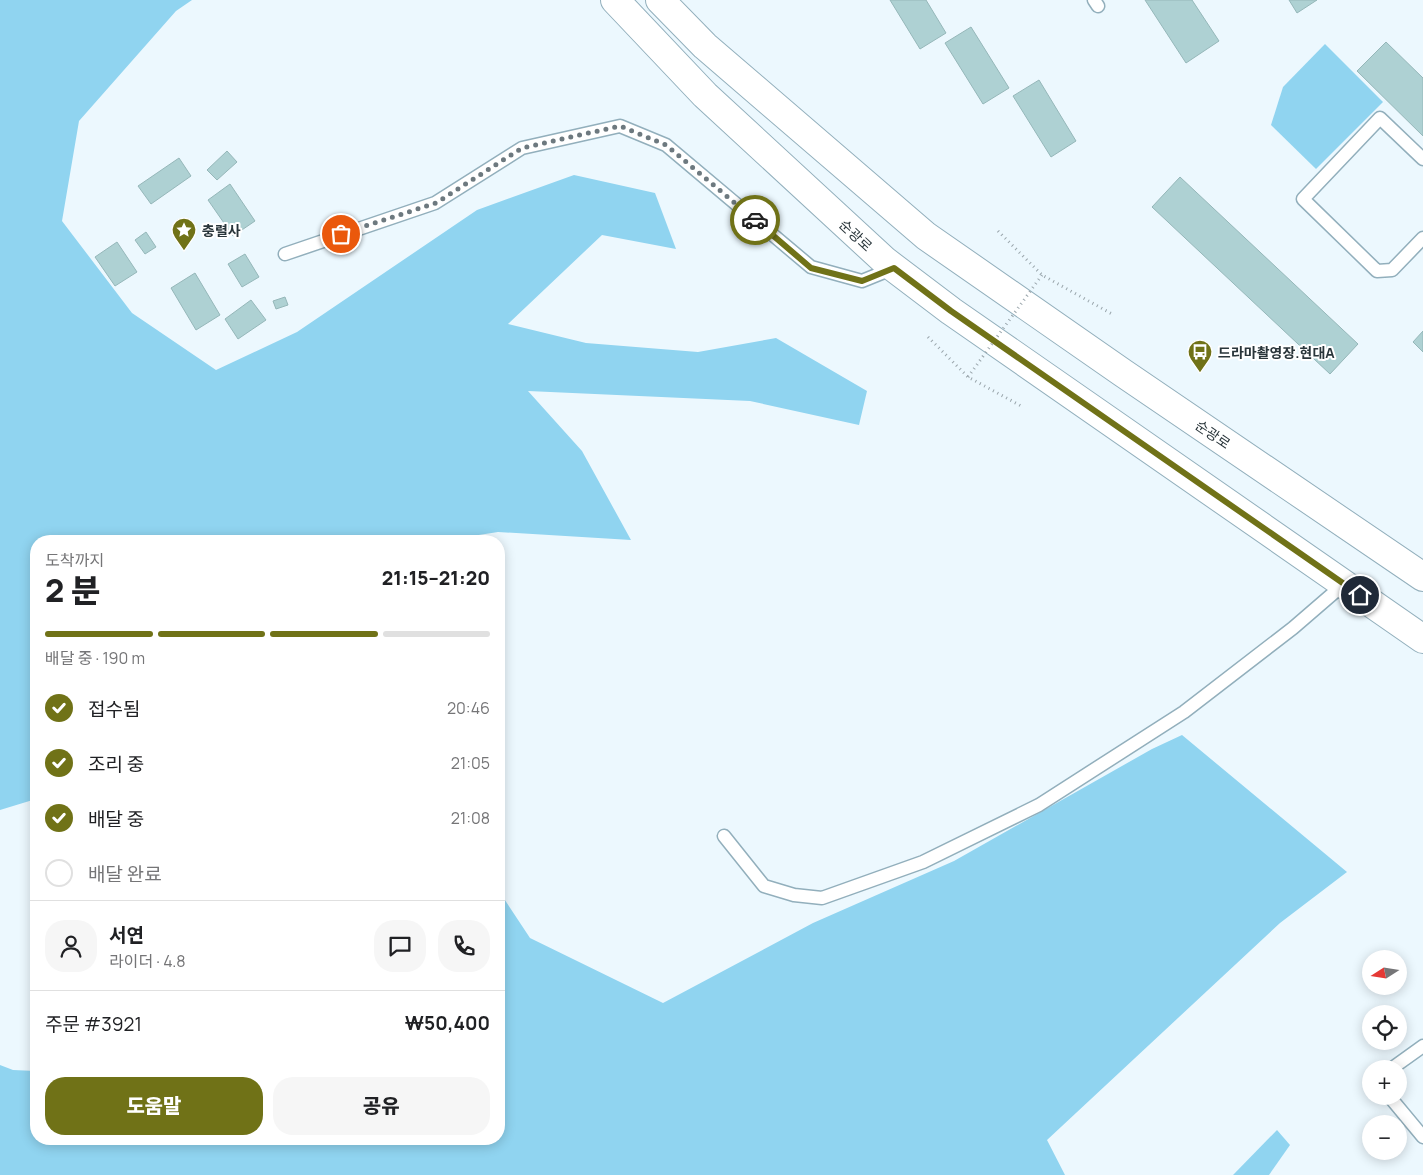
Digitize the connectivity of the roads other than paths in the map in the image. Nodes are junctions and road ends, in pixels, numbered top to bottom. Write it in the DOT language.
graph roads {
  1 [pos="615,0"];
  2 [pos="660,0"];
  3 [pos="1423,159"];
  4 [pos="1423,238"];
  5 [pos="285,254"];
  6 [pos="894,268"];
  7 [pos="1423,577"];
  8 [pos="1344,584"];
  9 [pos="1423,639"];
  10 [pos="724,836"];
  11 [pos="1423,1046"];
  12 [pos="1404,1060"];
  13 [pos="1396,1105"];
  14 [pos="1423,1137"];
  1 -- 6 [label="main road, 순광로"];
  2 -- 7 [label="main road, 순광로"];
  3 -- 4 [label="lane"];
  5 -- 6 [label="lane"];
  6 -- 8 [label="main road, 순광로"];
  8 -- 9 [label="main road, 순광로"];
  8 -- 10 [label="lane"];
  11 -- 12 [label="lane"];
  13 -- 14 [label="lane"];
}
